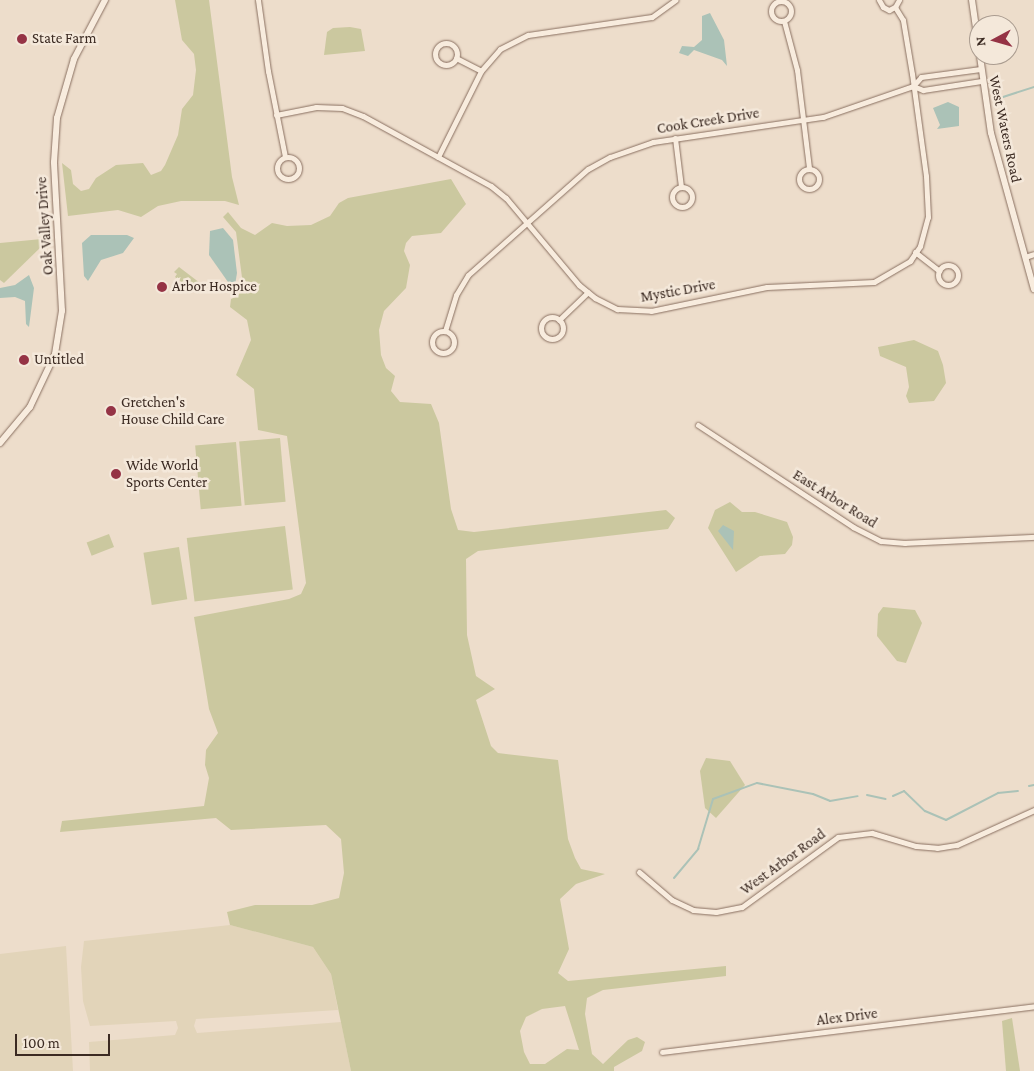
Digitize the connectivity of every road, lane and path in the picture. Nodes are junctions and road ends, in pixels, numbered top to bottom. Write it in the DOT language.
graph roads {
  1 [pos="105,0"];
  2 [pos="258,0"];
  3 [pos="676,0"];
  4 [pos="879,0"];
  5 [pos="899,0"];
  6 [pos="972,0"];
  7 [pos="895,7"];
  8 [pos="784,21"];
  9 [pos="456,58"];
  10 [pos="980,68"];
  11 [pos="481,71"];
  12 [pos="982,81"];
  13 [pos="913,86"];
  14 [pos="276,115"];
  15 [pos="804,119"];
  16 [pos="675,138"];
  17 [pos="285,157"];
  18 [pos="438,157"];
  19 [pos="809,168"];
  20 [pos="681,187"];
  21 [pos="527,222"];
  22 [pos="916,252"];
  23 [pos="1034,254"];
  24 [pos="1025,257"];
  25 [pos="939,271"];
  26 [pos="1034,289"];
  27 [pos="588,292"];
  28 [pos="559,320"];
  29 [pos="445,331"];
  30 [pos="698,425"];
  31 [pos="0,443"];
  32 [pos="1034,536"];
  33 [pos="1034,810"];
  34 [pos="639,872"];
  35 [pos="1034,1006"];
  36 [pos="662,1052"];
  1 -- 31 [label="street, Oak Valley Drive"];
  2 -- 14 [label="street"];
  3 -- 11 [label="street"];
  4 -- 7 [label="street"];
  5 -- 7 [label="street"];
  6 -- 10 [label="street, West Waters Road"];
  7 -- 13 [label="street, Mystic Drive"];
  8 -- 8 [label="street"];
  8 -- 15 [label="street"];
  9 -- 9 [label="street"];
  9 -- 11 [label="street"];
  10 -- 12 [label="street, West Waters Road"];
  10 -- 13 [label="street, Cook Creek Drive"];
  11 -- 18 [label="street"];
  12 -- 13 [label="street, Cook Creek Drive"];
  12 -- 24 [label="street, West Waters Road"];
  13 -- 15 [label="street, Cook Creek Drive"];
  13 -- 22 [label="street, Mystic Drive"];
  14 -- 17 [label="street"];
  14 -- 18 [label="street, Mystic Drive"];
  15 -- 16 [label="street, Cook Creek Drive"];
  15 -- 19 [label="street"];
  16 -- 20 [label="street"];
  16 -- 21 [label="street, Cook Creek Drive"];
  17 -- 17 [label="street"];
  18 -- 21 [label="street, Mystic Drive"];
  19 -- 19 [label="street"];
  20 -- 20 [label="street"];
  21 -- 27 [label="street, Mystic Drive"];
  21 -- 29 [label="street, Cook Creek Drive"];
  22 -- 25 [label="street"];
  22 -- 27 [label="street, Mystic Drive"];
  23 -- 24 [label="street"];
  24 -- 26 [label="street, West Waters Road"];
  25 -- 25 [label="street"];
  27 -- 28 [label="street"];
  28 -- 28 [label="street"];
  29 -- 29 [label="street"];
  30 -- 32 [label="street, East Arbor Road"];
  33 -- 34 [label="street, West Arbor Road"];
  35 -- 36 [label="street, Alex Drive"];
}
